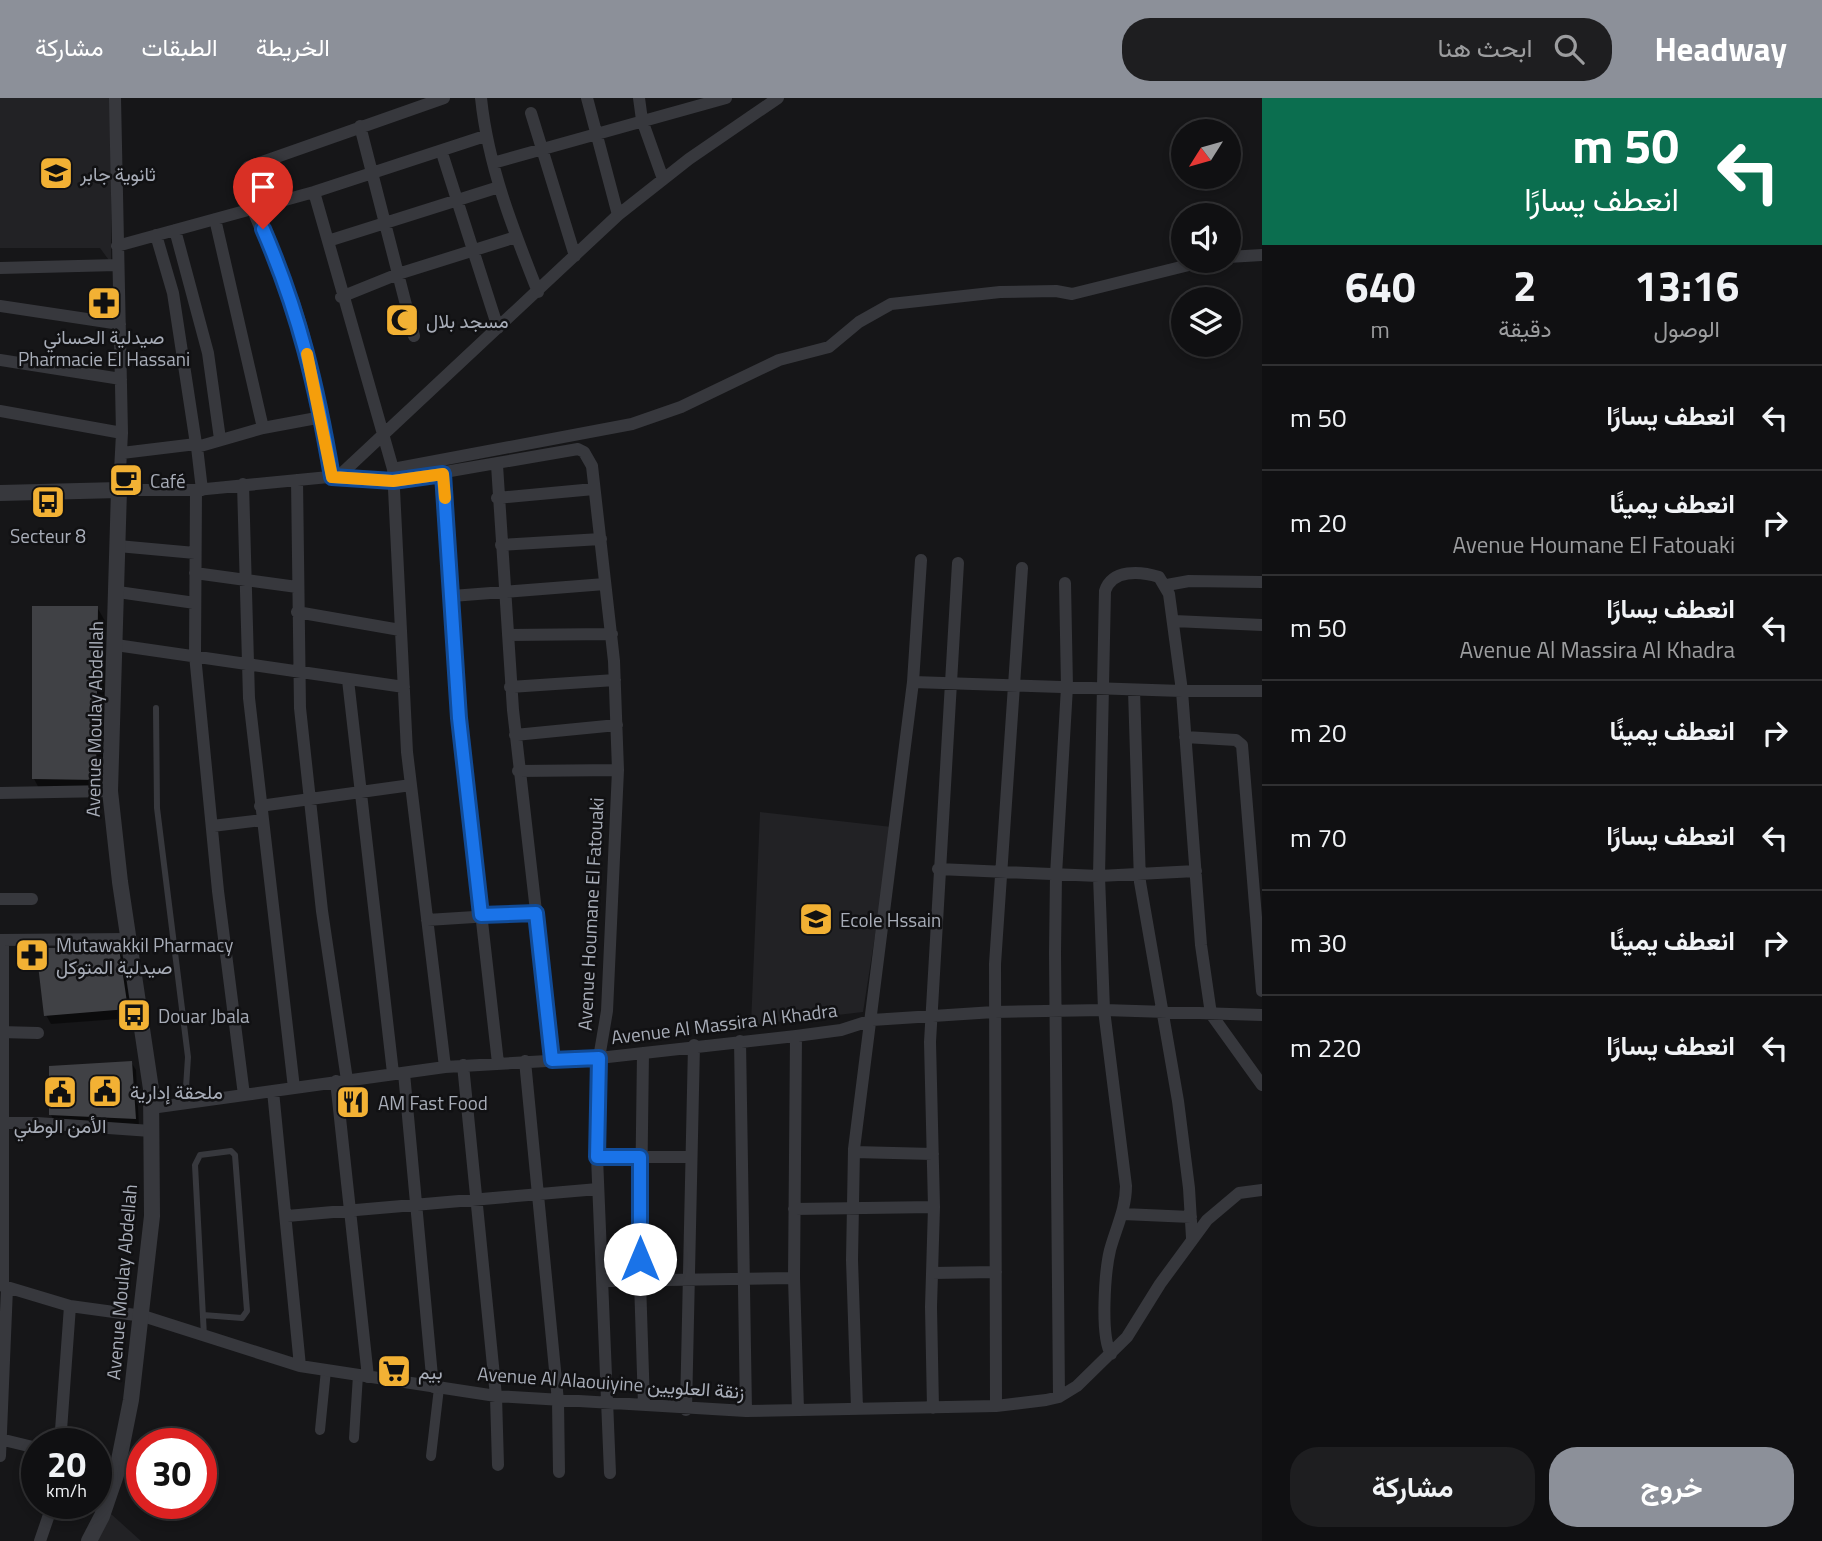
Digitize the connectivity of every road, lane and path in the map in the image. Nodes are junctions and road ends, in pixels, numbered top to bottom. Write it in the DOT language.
graph roads {
  1 [pos="116,98"];
  2 [pos="444,98"];
  3 [pos="481,98"];
  4 [pos="587,98"];
  5 [pos="639,98"];
  6 [pos="726,98"];
  7 [pos="778,98"];
  8 [pos="693,102"];
  9 [pos="531,113"];
  10 [pos="642,120"];
  11 [pos="360,126"];
  12 [pos="596,134"];
  13 [pos="485,136"];
  14 [pos="542,149"];
  15 [pos="442,153"];
  16 [pos="493,163"];
  17 [pos="371,173"];
  18 [pos="663,179"];
  19 [pos="499,187"];
  20 [pos="314,192"];
  21 [pos="458,198"];
  22 [pos="255,208"];
  23 [pos="618,215"];
  24 [pos="215,219"];
  25 [pos="386,223"];
  26 [pos="175,230"];
  27 [pos="156,235"];
  28 [pos="516,237"];
  29 [pos="328,241"];
  30 [pos="117,246"];
  31 [pos="474,250"];
  32 [pos="1262,255"];
  33 [pos="575,256"];
  34 [pos="1241,256"];
  35 [pos="117,265"];
  36 [pos="0,268"];
  37 [pos="1171,269"];
  38 [pos="398,274"];
  39 [pos="538,292"];
  40 [pos="341,297"];
  41 [pos="0,306"];
  42 [pos="120,324"];
  43 [pos="498,328"];
  44 [pos="414,336"];
  45 [pos="0,360"];
  46 [pos="121,379"];
  47 [pos="0,411"];
  48 [pos="322,416"];
  49 [pos="263,428"];
  50 [pos="122,433"];
  51 [pos="381,434"];
  52 [pos="220,439"];
  53 [pos="197,446"];
  54 [pos="122,453"];
  55 [pos="497,464"];
  56 [pos="443,474"];
  57 [pos="393,475"];
  58 [pos="336,476"];
  59 [pos="297,480"];
  60 [pos="243,484"];
  61 [pos="594,489"];
  62 [pos="119,490"];
  63 [pos="199,490"];
  64 [pos="0,493"];
  65 [pos="497,498"];
  66 [pos="601,539"];
  67 [pos="501,545"];
  68 [pos="118,546"];
  69 [pos="195,553"];
  70 [pos="921,560"];
  71 [pos="958,563"];
  72 [pos="1022,568"];
  73 [pos="195,573"];
  74 [pos="247,580"];
  75 [pos="1262,582"];
  76 [pos="1065,583"];
  77 [pos="605,584"];
  78 [pos="1167,585"];
  79 [pos="297,587"];
  80 [pos="118,592"];
  81 [pos="504,592"];
  82 [pos="452,596"];
  83 [pos="195,603"];
  84 [pos="297,612"];
  85 [pos="1174,621"];
  86 [pos="1262,625"];
  87 [pos="400,630"];
  88 [pos="612,634"];
  89 [pos="508,635"];
  90 [pos="116,645"];
  91 [pos="195,655"];
  92 [pos="247,663"];
  93 [pos="298,671"];
  94 [pos="348,680"];
  95 [pos="615,680"];
  96 [pos="953,681"];
  97 [pos="913,682"];
  98 [pos="1012,684"];
  99 [pos="404,687"];
  100 [pos="510,687"];
  101 [pos="1067,687"];
  102 [pos="1103,688"];
  103 [pos="1134,690"];
  104 [pos="1182,691"];
  105 [pos="1262,691"];
  106 [pos="156,708"];
  107 [pos="617,725"];
  108 [pos="515,735"];
  109 [pos="1185,737"];
  110 [pos="618,769"];
  111 [pos="518,771"];
  112 [pos="411,785"];
  113 [pos="110,791"];
  114 [pos="360,792"];
  115 [pos="0,793"];
  116 [pos="310,799"];
  117 [pos="260,806"];
  118 [pos="262,820"];
  119 [pos="212,826"];
  120 [pos="938,869"];
  121 [pos="1196,871"];
  122 [pos="1000,872"];
  123 [pos="1056,875"];
  124 [pos="1140,875"];
  125 [pos="1099,876"];
  126 [pos="0,898"];
  127 [pos="32,899"];
  128 [pos="536,913"];
  129 [pos="481,915"];
  130 [pos="427,920"];
  131 [pos="129,939"];
  132 [pos="2,940"];
  133 [pos="1262,991"];
  134 [pos="1104,1010"];
  135 [pos="994,1012"];
  136 [pos="1055,1012"];
  137 [pos="1163,1013"];
  138 [pos="1211,1014"];
  139 [pos="1262,1015"];
  140 [pos="931,1018"];
  141 [pos="872,1020"];
  142 [pos="2,1032"];
  143 [pos="38,1033"];
  144 [pos="796,1035"];
  145 [pos="740,1041"];
  146 [pos="694,1045"];
  147 [pos="643,1053"];
  148 [pos="599,1058"];
  149 [pos="552,1060"];
  150 [pos="524,1061"];
  151 [pos="498,1063"];
  152 [pos="463,1065"];
  153 [pos="445,1067"];
  154 [pos="398,1073"];
  155 [pos="1260,1078"];
  156 [pos="341,1081"];
  157 [pos="294,1088"];
  158 [pos="273,1091"];
  159 [pos="244,1095"];
  160 [pos="185,1103"];
  161 [pos="151,1108"];
  162 [pos="2,1123"];
  163 [pos="151,1131"];
  164 [pos="854,1153"];
  165 [pos="933,1154"];
  166 [pos="597,1157"];
  167 [pos="640,1157"];
  168 [pos="690,1157"];
  169 [pos="598,1189"];
  170 [pos="1262,1190"];
  171 [pos="536,1195"];
  172 [pos="477,1200"];
  173 [pos="417,1206"];
  174 [pos="934,1207"];
  175 [pos="794,1209"];
  176 [pos="852,1209"];
  177 [pos="352,1211"];
  178 [pos="1123,1214"];
  179 [pos="287,1216"];
  180 [pos="1191,1217"];
  181 [pos="1192,1238"];
  182 [pos="996,1272"];
  183 [pos="932,1273"];
  184 [pos="794,1278"];
  185 [pos="743,1279"];
  186 [pos="691,1280"];
  187 [pos="602,1281"];
  188 [pos="640,1281"];
  189 [pos="3,1286"];
  190 [pos="70,1306"];
  191 [pos="203,1315"];
  192 [pos="142,1316"];
  193 [pos="204,1336"];
  194 [pos="1111,1354"];
  195 [pos="300,1366"];
  196 [pos="327,1370"];
  197 [pos="363,1376"];
  198 [pos="436,1387"];
  199 [pos="496,1396"];
  200 [pos="1059,1397"];
  201 [pos="558,1401"];
  202 [pos="607,1403"];
  203 [pos="644,1405"];
  204 [pos="996,1406"];
  205 [pos="857,1408"];
  206 [pos="933,1408"];
  207 [pos="686,1410"];
  208 [pos="798,1410"];
  209 [pos="746,1412"];
  210 [pos="61,1428"];
  211 [pos="320,1430"];
  212 [pos="354,1438"];
  213 [pos="1,1439"];
  214 [pos="21,1444"];
  215 [pos="0,1456"];
  216 [pos="431,1456"];
  217 [pos="498,1465"];
  218 [pos="112,1466"];
  219 [pos="118,1467"];
  220 [pos="559,1472"];
  221 [pos="610,1473"];
  222 [pos="47,1519"];
  223 [pos="40,1541"];
  224 [pos="89,1541"];
  1 -- 30 [label="street, Avenue Moulay Abdellah"];
  2 -- 11 [label="street"];
  3 -- 13 [label="street"];
  4 -- 12 [label="street"];
  5 -- 10 [label="street"];
  6 -- 8 [label="street"];
  7 -- 18 [label="street"];
  8 -- 10 [label="street"];
  9 -- 14 [label="street"];
  10 -- 12 [label="street"];
  10 -- 18 [label="street"];
  11 -- 17 [label="street"];
  11 -- 22 [label="street"];
  12 -- 14 [label="street"];
  12 -- 23 [label="street"];
  13 -- 15 [label="street"];
  13 -- 16 [label="street"];
  14 -- 16 [label="street"];
  14 -- 33 [label="street"];
  15 -- 17 [label="street"];
  15 -- 21 [label="street"];
  16 -- 19 [label="street"];
  17 -- 20 [label="street"];
  17 -- 25 [label="street"];
  18 -- 23 [label="street"];
  19 -- 21 [label="street"];
  19 -- 28 [label="street"];
  20 -- 22 [label="street"];
  20 -- 29 [label="street"];
  21 -- 25 [label="street"];
  21 -- 31 [label="street"];
  22 -- 24 [label="street"];
  22 -- 48 [label="street"];
  23 -- 33 [label="street"];
  24 -- 26 [label="street"];
  24 -- 49 [label="street"];
  25 -- 29 [label="street"];
  25 -- 38 [label="street"];
  26 -- 27 [label="street"];
  26 -- 52 [label="street"];
  27 -- 30 [label="street"];
  27 -- 53 [label="street"];
  28 -- 31 [label="street"];
  28 -- 39 [label="street"];
  29 -- 40 [label="street"];
  30 -- 35 [label="street, Avenue Moulay Abdellah"];
  31 -- 38 [label="street"];
  31 -- 43 [label="street"];
  32 -- 34 [label="street"];
  33 -- 39 [label="street"];
  35 -- 36 [label="street"];
  35 -- 42 [label="street, Avenue Moulay Abdellah"];
  37 -- 57 [label="street"];
  38 -- 40 [label="street"];
  38 -- 44 [label="street"];
  39 -- 43 [label="street"];
  40 -- 51 [label="street"];
  41 -- 42 [label="street"];
  42 -- 46 [label="street, Avenue Moulay Abdellah"];
  43 -- 51 [label="street"];
  45 -- 46 [label="street"];
  46 -- 50 [label="street, Avenue Moulay Abdellah"];
  47 -- 50 [label="street"];
  48 -- 49 [label="street"];
  48 -- 58 [label="street"];
  49 -- 52 [label="street"];
  50 -- 54 [label="street, Avenue Moulay Abdellah"];
  51 -- 57 [label="street"];
  51 -- 58 [label="street"];
  52 -- 53 [label="street"];
  53 -- 54 [label="street"];
  53 -- 63 [label="street"];
  54 -- 62 [label="street, Avenue Moulay Abdellah"];
  55 -- 56 [label="street"];
  55 -- 61 [label="street, Avenue Houmane El Fatouaki"];
  55 -- 65 [label="street"];
  56 -- 57 [label="street"];
  56 -- 82 [label="street"];
  57 -- 58 [label="street"];
  57 -- 87 [label="street"];
  58 -- 59 [label="street"];
  59 -- 60 [label="street"];
  59 -- 79 [label="street"];
  60 -- 63 [label="street"];
  60 -- 74 [label="street"];
  61 -- 65 [label="street"];
  61 -- 66 [label="street, Avenue Houmane El Fatouaki"];
  62 -- 63 [label="street"];
  62 -- 64 [label="street"];
  62 -- 68 [label="street, Avenue Moulay Abdellah"];
  63 -- 69 [label="street"];
  65 -- 67 [label="street"];
  66 -- 67 [label="street"];
  66 -- 77 [label="street, Avenue Houmane El Fatouaki"];
  67 -- 81 [label="street"];
  68 -- 69 [label="street"];
  68 -- 80 [label="street, Avenue Moulay Abdellah"];
  69 -- 73 [label="street"];
  70 -- 97 [label="street"];
  71 -- 96 [label="street"];
  72 -- 98 [label="street"];
  73 -- 74 [label="street"];
  73 -- 83 [label="street"];
  74 -- 79 [label="street"];
  74 -- 92 [label="street"];
  75 -- 78 [label="street"];
  76 -- 101 [label="street"];
  77 -- 81 [label="street"];
  77 -- 88 [label="street, Avenue Houmane El Fatouaki"];
  78 -- 85 [label="street"];
  78 -- 102 [label="street"];
  79 -- 84 [label="street"];
  80 -- 83 [label="street"];
  80 -- 90 [label="street, Avenue Moulay Abdellah"];
  81 -- 82 [label="street"];
  81 -- 89 [label="street"];
  82 -- 129 [label="street"];
  83 -- 91 [label="street"];
  84 -- 87 [label="street"];
  84 -- 93 [label="street"];
  85 -- 86 [label="street"];
  85 -- 104 [label="street"];
  87 -- 99 [label="street"];
  88 -- 89 [label="street"];
  88 -- 95 [label="street, Avenue Houmane El Fatouaki"];
  89 -- 100 [label="street"];
  90 -- 91 [label="street"];
  90 -- 113 [label="street, Avenue Moulay Abdellah"];
  91 -- 92 [label="street"];
  91 -- 119 [label="street"];
  92 -- 93 [label="street"];
  92 -- 117 [label="street"];
  93 -- 94 [label="street"];
  93 -- 116 [label="street"];
  94 -- 99 [label="street"];
  94 -- 114 [label="street"];
  95 -- 100 [label="street"];
  95 -- 107 [label="street, Avenue Houmane El Fatouaki"];
  96 -- 97 [label="street"];
  96 -- 98 [label="street"];
  96 -- 120 [label="street"];
  97 -- 141 [label="street"];
  98 -- 101 [label="street"];
  98 -- 122 [label="street"];
  99 -- 112 [label="street"];
  100 -- 108 [label="street"];
  101 -- 102 [label="street"];
  101 -- 123 [label="street"];
  102 -- 103 [label="street"];
  102 -- 125 [label="street"];
  103 -- 104 [label="street"];
  103 -- 124 [label="street"];
  104 -- 105 [label="street"];
  104 -- 109 [label="street"];
  106 -- 160 [label="lane"];
  107 -- 108 [label="street"];
  107 -- 110 [label="street, Avenue Houmane El Fatouaki"];
  108 -- 111 [label="street"];
  109 -- 121 [label="street"];
  109 -- 133 [label="street"];
  110 -- 111 [label="street"];
  110 -- 148 [label="street, Avenue Houmane El Fatouaki"];
  111 -- 128 [label="street"];
  112 -- 114 [label="street"];
  112 -- 130 [label="street"];
  113 -- 115 [label="street"];
  113 -- 131 [label="street, Avenue Moulay Abdellah"];
  114 -- 116 [label="street"];
  114 -- 154 [label="street"];
  116 -- 117 [label="street"];
  116 -- 156 [label="street"];
  117 -- 118 [label="street"];
  118 -- 119 [label="street"];
  118 -- 157 [label="street"];
  119 -- 159 [label="street"];
  120 -- 122 [label="street"];
  120 -- 140 [label="street"];
  121 -- 124 [label="street"];
  121 -- 138 [label="street"];
  122 -- 123 [label="street"];
  122 -- 135 [label="street"];
  123 -- 125 [label="street"];
  123 -- 136 [label="street"];
  124 -- 125 [label="street"];
  124 -- 137 [label="street"];
  125 -- 134 [label="street"];
  126 -- 127 [label="street"];
  128 -- 129 [label="street"];
  128 -- 149 [label="street"];
  129 -- 130 [label="street"];
  129 -- 151 [label="street"];
  130 -- 153 [label="street"];
  131 -- 132 [label="street"];
  131 -- 161 [label="street, Avenue Moulay Abdellah"];
  132 -- 142 [label="street"];
  134 -- 136 [label="street, Avenue Al Massira Al Khadra"];
  134 -- 137 [label="street, Avenue Al Massira Al Khadra"];
  134 -- 178 [label="street"];
  135 -- 136 [label="street, Avenue Al Massira Al Khadra"];
  135 -- 140 [label="street, Avenue Al Massira Al Khadra"];
  135 -- 182 [label="street"];
  136 -- 200 [label="street"];
  137 -- 138 [label="street, Avenue Al Massira Al Khadra"];
  137 -- 180 [label="street"];
  138 -- 139 [label="street, Avenue Al Massira Al Khadra"];
  138 -- 155 [label="street"];
  140 -- 141 [label="street, Avenue Al Massira Al Khadra"];
  140 -- 165 [label="street"];
  141 -- 144 [label="street, Avenue Al Massira Al Khadra"];
  141 -- 164 [label="street"];
  142 -- 143 [label="street"];
  142 -- 162 [label="street"];
  144 -- 145 [label="street, Avenue Al Massira Al Khadra"];
  144 -- 175 [label="street"];
  145 -- 146 [label="street, Avenue Al Massira Al Khadra"];
  145 -- 185 [label="street"];
  146 -- 147 [label="street, Avenue Al Massira Al Khadra"];
  146 -- 168 [label="street"];
  147 -- 148 [label="street, Avenue Al Massira Al Khadra"];
  147 -- 167 [label="street"];
  148 -- 149 [label="street, Avenue Al Massira Al Khadra"];
  148 -- 166 [label="street, Avenue Houmane El Fatouaki"];
  149 -- 150 [label="street, Avenue Al Massira Al Khadra"];
  150 -- 151 [label="street, Avenue Al Massira Al Khadra"];
  150 -- 171 [label="street"];
  151 -- 152 [label="street, Avenue Al Massira Al Khadra"];
  152 -- 153 [label="street, Avenue Al Massira Al Khadra"];
  152 -- 172 [label="street"];
  153 -- 154 [label="street, Avenue Al Massira Al Khadra"];
  154 -- 156 [label="street, Avenue Al Massira Al Khadra"];
  154 -- 173 [label="street"];
  156 -- 157 [label="street, Avenue Al Massira Al Khadra"];
  156 -- 177 [label="street"];
  157 -- 158 [label="street, Avenue Al Massira Al Khadra"];
  158 -- 159 [label="street, Avenue Al Massira Al Khadra"];
  158 -- 179 [label="street"];
  159 -- 160 [label="street, Avenue Al Massira Al Khadra"];
  160 -- 161 [label="street, Avenue Al Massira Al Khadra"];
  161 -- 163 [label="street, Avenue Moulay Abdellah"];
  162 -- 163 [label="street"];
  162 -- 189 [label="street"];
  163 -- 192 [label="street, Avenue Moulay Abdellah"];
  164 -- 165 [label="street"];
  164 -- 176 [label="street"];
  165 -- 174 [label="street"];
  166 -- 167 [label="street"];
  166 -- 169 [label="street, Avenue Houmane El Fatouaki"];
  167 -- 168 [label="street"];
  167 -- 188 [label="street"];
  168 -- 186 [label="street"];
  169 -- 171 [label="street"];
  169 -- 187 [label="street, Avenue Houmane El Fatouaki"];
  170 -- 181 [label="street, Avenue Al Alaouiyine زنقة العلويين"];
  171 -- 172 [label="street"];
  171 -- 201 [label="street"];
  172 -- 173 [label="street"];
  172 -- 199 [label="street"];
  173 -- 177 [label="street"];
  173 -- 198 [label="street"];
  174 -- 176 [label="street"];
  174 -- 183 [label="street"];
  175 -- 176 [label="street"];
  175 -- 184 [label="street"];
  176 -- 205 [label="street"];
  177 -- 179 [label="street"];
  177 -- 197 [label="street"];
  178 -- 180 [label="street"];
  178 -- 194 [label="street"];
  179 -- 195 [label="street"];
  180 -- 181 [label="street"];
  181 -- 194 [label="street, Avenue Al Alaouiyine زنقة العلويين"];
  182 -- 183 [label="street"];
  182 -- 204 [label="street"];
  183 -- 206 [label="street"];
  184 -- 185 [label="street"];
  184 -- 208 [label="street"];
  185 -- 186 [label="street"];
  185 -- 209 [label="street"];
  186 -- 188 [label="street"];
  186 -- 207 [label="street"];
  187 -- 188 [label="street"];
  187 -- 202 [label="street, Avenue Houmane El Fatouaki"];
  188 -- 203 [label="street"];
  189 -- 190 [label="street, Avenue Al Alaouiyine زنقة العلويين"];
  189 -- 213 [label="street"];
  190 -- 192 [label="street, Avenue Al Alaouiyine زنقة العلويين"];
  190 -- 210 [label="street"];
  191 -- 191 [label="lane"];
  191 -- 193 [label="lane"];
  192 -- 193 [label="street, Avenue Al Alaouiyine زنقة العلويين"];
  192 -- 219 [label="street, Avenue Moulay Abdellah"];
  193 -- 195 [label="street, Avenue Al Alaouiyine زنقة العلويين"];
  194 -- 200 [label="street, Avenue Al Alaouiyine زنقة العلويين"];
  195 -- 196 [label="street, Avenue Al Alaouiyine زنقة العلويين"];
  196 -- 197 [label="street, Avenue Al Alaouiyine زنقة العلويين"];
  196 -- 211 [label="street"];
  197 -- 198 [label="street, Avenue Al Alaouiyine زنقة العلويين"];
  197 -- 212 [label="street"];
  198 -- 199 [label="street, Avenue Al Alaouiyine زنقة العلويين"];
  198 -- 216 [label="street"];
  199 -- 201 [label="street, Avenue Al Alaouiyine زنقة العلويين"];
  199 -- 217 [label="street"];
  200 -- 204 [label="street, Avenue Al Alaouiyine زنقة العلويين"];
  201 -- 202 [label="street, Avenue Al Alaouiyine زنقة العلويين"];
  201 -- 220 [label="street"];
  202 -- 203 [label="street, Avenue Al Alaouiyine زنقة العلويين"];
  202 -- 221 [label="street, Avenue Houmane El Fatouaki"];
  203 -- 207 [label="street, Avenue Al Alaouiyine زنقة العلويين"];
  204 -- 206 [label="street, Avenue Al Alaouiyine زنقة العلويين"];
  205 -- 206 [label="street, Avenue Al Alaouiyine زنقة العلويين"];
  205 -- 208 [label="street, Avenue Al Alaouiyine زنقة العلويين"];
  207 -- 209 [label="street, Avenue Al Alaouiyine زنقة العلويين"];
  208 -- 209 [label="street, Avenue Al Alaouiyine زنقة العلويين"];
  213 -- 214 [label="street"];
  213 -- 215 [label="street"];
  218 -- 219 [label="street"];
  219 -- 224 [label="street, Avenue Moulay Abdellah"];
  222 -- 223 [label="street"];
}
